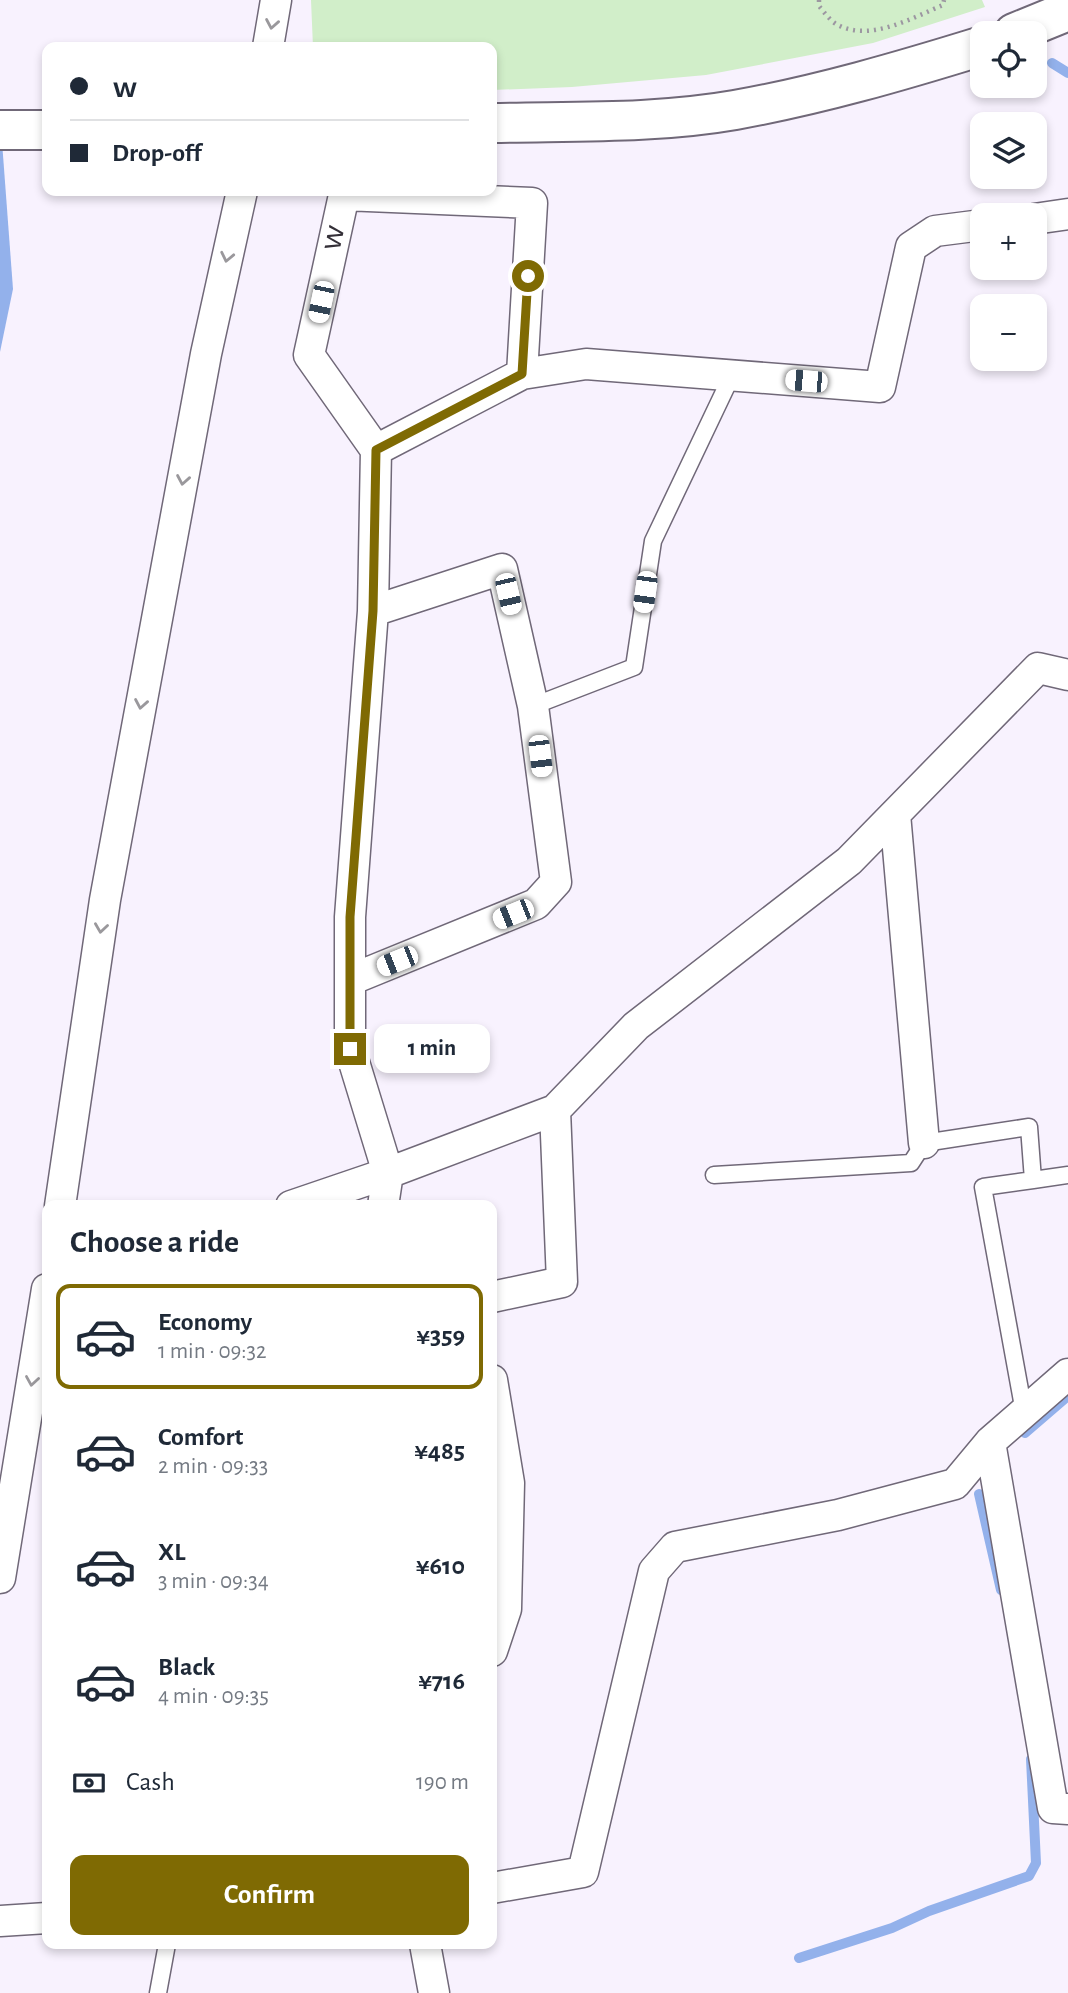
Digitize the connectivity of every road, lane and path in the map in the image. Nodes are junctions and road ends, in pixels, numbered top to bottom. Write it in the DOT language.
graph roads {
  1 [pos="276,0"];
  2 [pos="819,0"];
  3 [pos="944,0"];
  4 [pos="1068,11"];
  5 [pos="1043,21"];
  6 [pos="269,42"];
  7 [pos="970,50"];
  8 [pos="497,123"];
  9 [pos="0,130"];
  10 [pos="42,130"];
  11 [pos="241,196"];
  12 [pos="344,196"];
  13 [pos="371,196"];
  14 [pos="1068,215"];
  15 [pos="1047,217"];
  16 [pos="970,227"];
  17 [pos="522,374"];
  18 [pos="732,375"];
  19 [pos="376,450"];
  20 [pos="373,611"];
  21 [pos="1068,675"];
  22 [pos="533,706"];
  23 [pos="895,814"];
  24 [pos="350,980"];
  25 [pos="555,1110"];
  26 [pos="924,1143"];
  27 [pos="388,1173"];
  28 [pos="714,1175"];
  29 [pos="1068,1175"];
  30 [pos="1032,1180"];
  31 [pos="61,1200"];
  32 [pos="309,1200"];
  33 [pos="384,1200"];
  34 [pos="497,1296"];
  35 [pos="42,1320"];
  36 [pos="1068,1374"];
  37 [pos="497,1410"];
  38 [pos="1024,1412"];
  39 [pos="990,1442"];
  40 [pos="0,1577"];
  41 [pos="497,1636"];
  42 [pos="1068,1809"];
  43 [pos="497,1887"];
  44 [pos="42,1918"];
  45 [pos="0,1920"];
  46 [pos="166,1949"];
  47 [pos="426,1949"];
  48 [pos="158,1993"];
  49 [pos="434,1993"];
  1 -- 6 [label="street, one-way"];
  2 -- 3 [label="path"];
  4 -- 5 [label="street"];
  7 -- 8 [label="street"];
  9 -- 10 [label="street"];
  11 -- 31 [label="street, one-way"];
  12 -- 19 [label="street, ｗ"];
  13 -- 17 [label="street, ｗ"];
  14 -- 15 [label="street"];
  16 -- 18 [label="street"];
  17 -- 18 [label="street"];
  17 -- 19 [label="street"];
  18 -- 22 [label="lane"];
  19 -- 20 [label="street"];
  20 -- 22 [label="street"];
  20 -- 24 [label="street"];
  21 -- 23 [label="street"];
  22 -- 24 [label="street"];
  23 -- 25 [label="street"];
  23 -- 26 [label="street"];
  24 -- 27 [label="street"];
  25 -- 27 [label="street"];
  25 -- 34 [label="street"];
  26 -- 28 [label="lane"];
  26 -- 30 [label="lane"];
  27 -- 32 [label="street"];
  27 -- 33 [label="street"];
  29 -- 30 [label="lane"];
  30 -- 38 [label="lane"];
  35 -- 40 [label="street, one-way"];
  36 -- 38 [label="street"];
  37 -- 41 [label="street"];
  38 -- 39 [label="street"];
  39 -- 42 [label="street"];
  39 -- 43 [label="street"];
  44 -- 45 [label="street"];
  46 -- 48 [label="lane"];
  47 -- 49 [label="street"];
}
